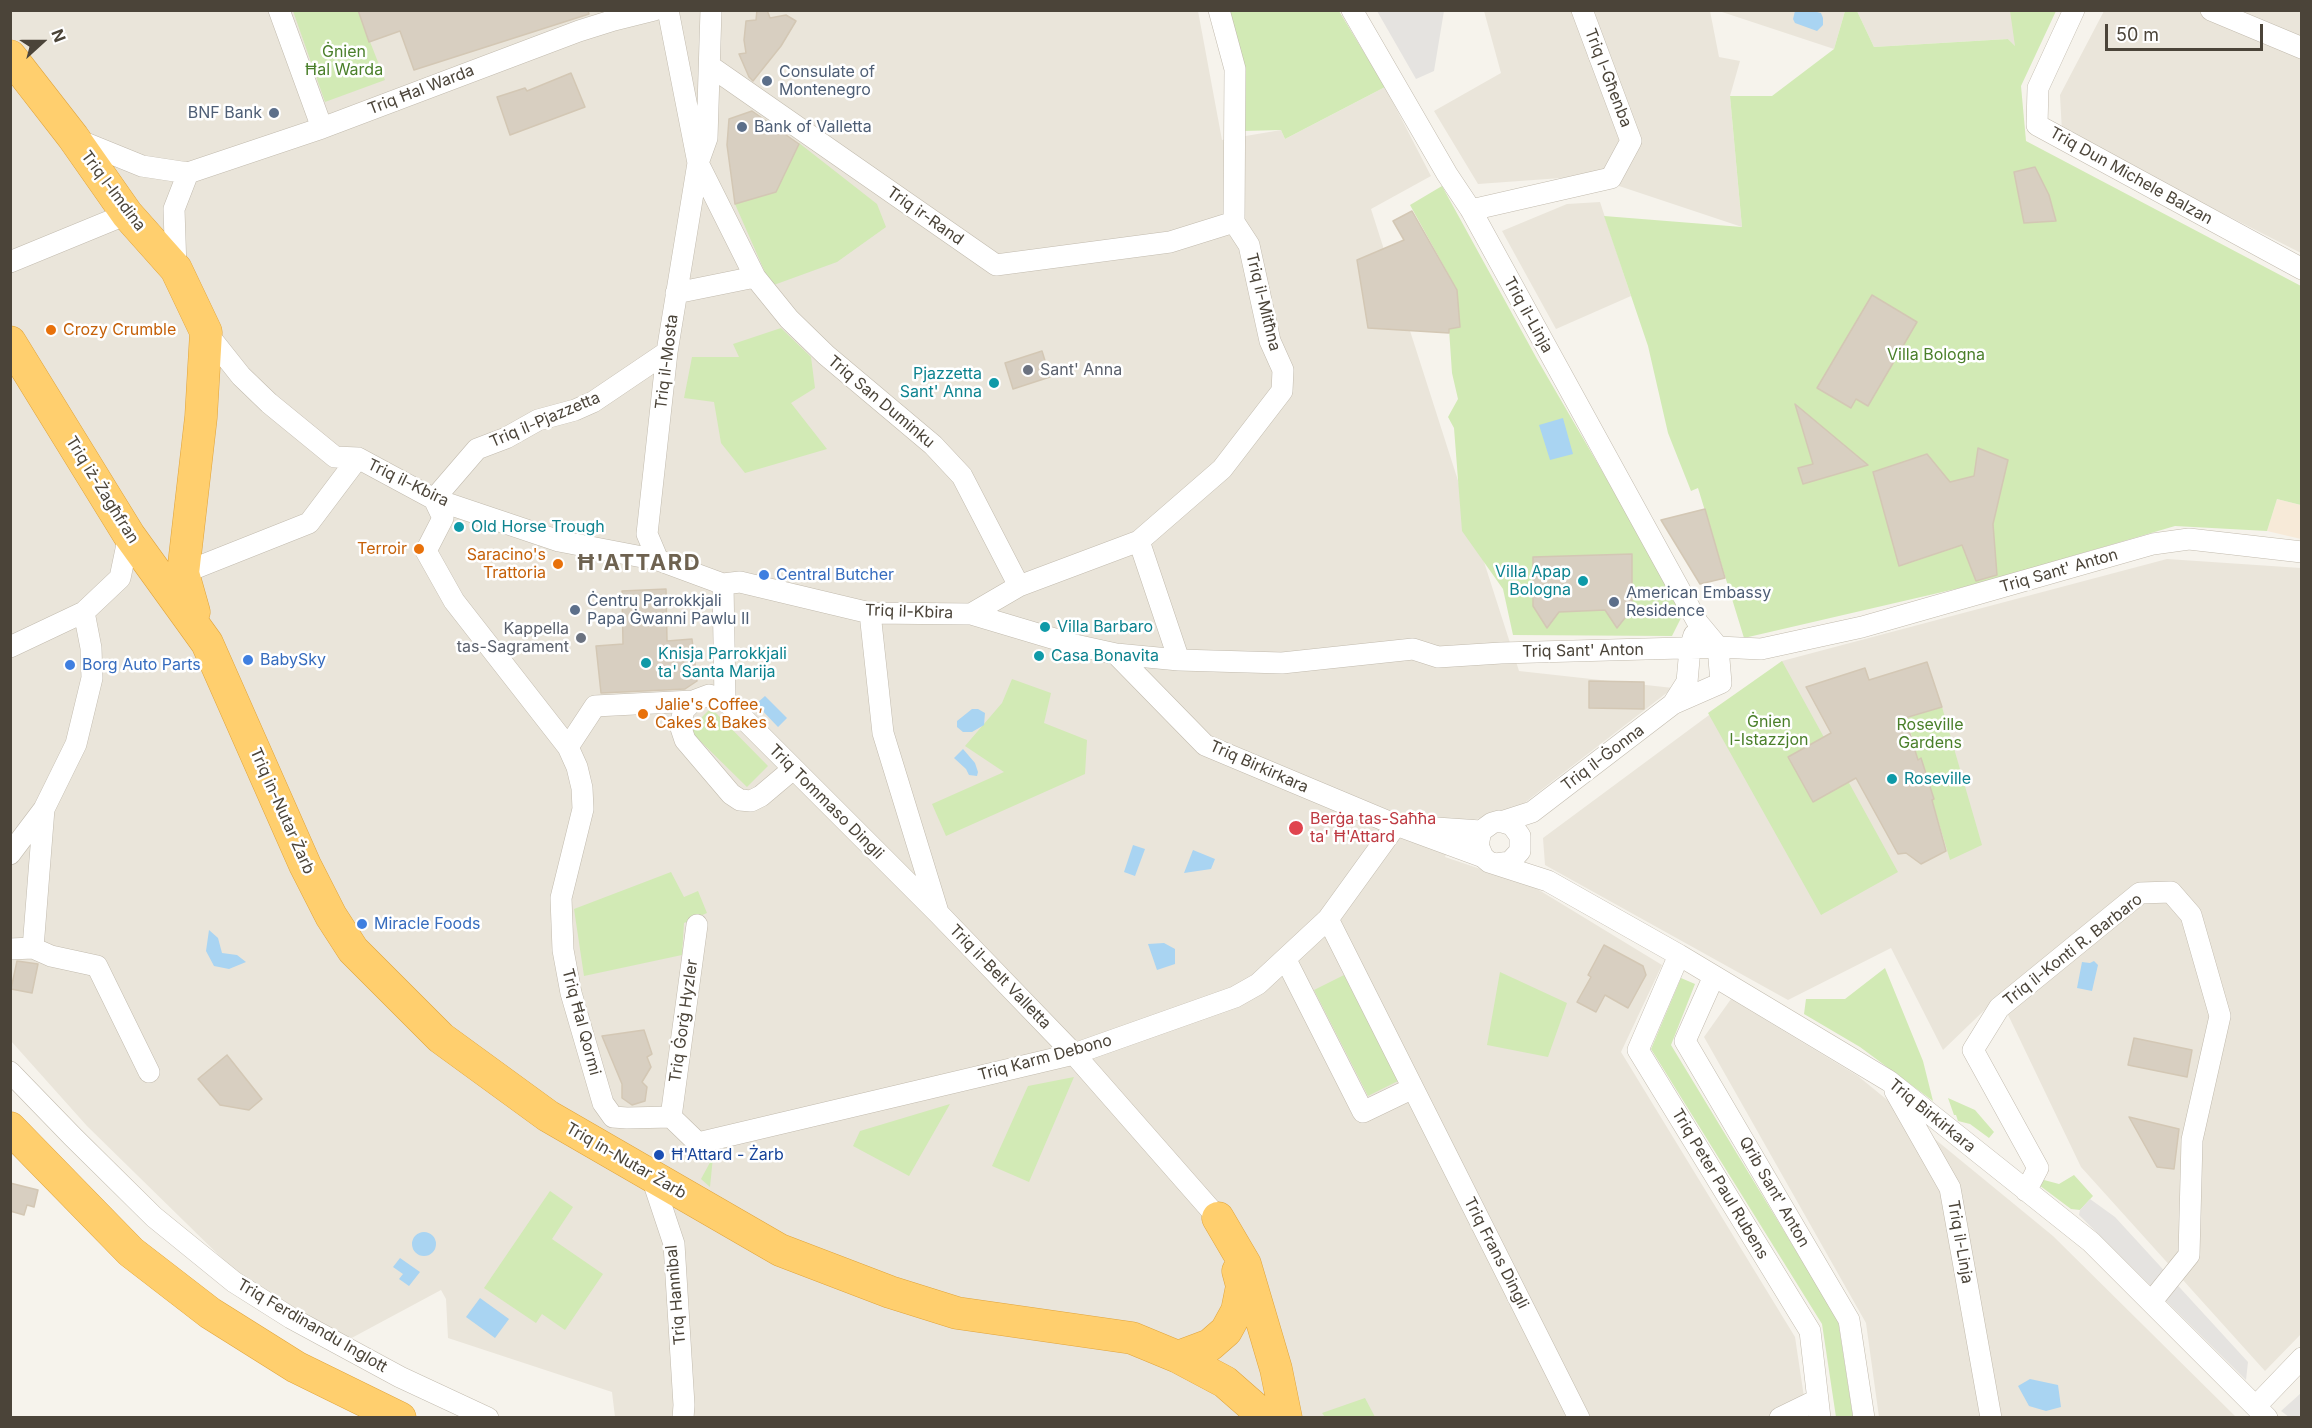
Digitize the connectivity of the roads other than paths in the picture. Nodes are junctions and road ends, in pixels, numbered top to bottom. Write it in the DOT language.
graph roads {
  1 [pos="279,10"];
  2 [pos="654,10"];
  3 [pos="668,10"];
  4 [pos="711,10"];
  5 [pos="1219,10"];
  6 [pos="1352,10"];
  7 [pos="1582,10"];
  8 [pos="2074,10"];
  9 [pos="2220,12"];
  10 [pos="2301,48"];
  11 [pos="10,56"];
  12 [pos="710,66"];
  13 [pos="321,128"];
  14 [pos="73,137"];
  15 [pos="698,163"];
  16 [pos="188,173"];
  17 [pos="1471,210"];
  18 [pos="127,214"];
  19 [pos="1234,222"];
  20 [pos="10,262"];
  21 [pos="176,269"];
  22 [pos="2301,269"];
  23 [pos="755,277"];
  24 [pos="676,293"];
  25 [pos="206,332"];
  26 [pos="10,342"];
  27 [pos="667,352"];
  28 [pos="358,458"];
  29 [pos="434,499"];
  30 [pos="129,535"];
  31 [pos="1139,541"];
  32 [pos="2301,552"];
  33 [pos="658,560"];
  34 [pos="183,573"];
  35 [pos="723,584"];
  36 [pos="1018,586"];
  37 [pos="84,612"];
  38 [pos="870,613"];
  39 [pos="971,614"];
  40 [pos="1698,623"];
  41 [pos="204,638"];
  42 [pos="10,647"];
  43 [pos="1718,647"];
  44 [pos="1690,648"];
  45 [pos="1116,654"];
  46 [pos="1179,660"];
  47 [pos="709,699"];
  48 [pos="1673,704"];
  49 [pos="568,747"];
  50 [pos="793,769"];
  51 [pos="44,809"];
  52 [pos="1532,812"];
  53 [pos="1501,822"];
  54 [pos="1396,825"];
  55 [pos="1481,831"];
  56 [pos="1520,843"];
  57 [pos="10,854"];
  58 [pos="1490,861"];
  59 [pos="1548,882"];
  60 [pos="939,914"];
  61 [pos="1328,919"];
  62 [pos="697,926"];
  63 [pos="33,948"];
  64 [pos="10,949"];
  65 [pos="1679,955"];
  66 [pos="1286,960"];
  67 [pos="1714,976"];
  68 [pos="1074,1054"];
  69 [pos="149,1072"];
  70 [pos="13,1075"];
  71 [pos="1889,1081"];
  72 [pos="1413,1088"];
  73 [pos="671,1118"];
  74 [pos="12,1137"];
  75 [pos="651,1175"];
  76 [pos="2026,1191"];
  77 [pos="1218,1218"];
  78 [pos="2152,1301"];
  79 [pos="1178,1358"];
  80 [pos="2301,1358"];
  81 [pos="1819,1408"];
  82 [pos="2261,1412"];
  83 [pos="400,1418"];
  84 [pos="488,1418"];
  85 [pos="683,1418"];
  86 [pos="1266,1418"];
  87 [pos="1286,1418"];
  88 [pos="1579,1418"];
  89 [pos="1780,1418"];
  90 [pos="1864,1418"];
  91 [pos="1992,1418"];
  1 -- 13 [label="street"];
  2 -- 13 [label="street, Triq Ħal Warda"];
  3 -- 15 [label="street, Triq il-Mosta"];
  4 -- 12 [label="street, Triq il-Mosta"];
  5 -- 19 [label="street"];
  6 -- 17 [label="street, Triq il-Linja"];
  7 -- 17 [label="street, Triq l-Għenba"];
  8 -- 22 [label="street, Triq Dun Michele Balzan"];
  9 -- 10 [label="street"];
  11 -- 14 [label="highway, Triq l-Imdina"];
  12 -- 15 [label="street, Triq il-Mosta"];
  12 -- 19 [label="street, Triq ir-Rand"];
  13 -- 16 [label="street, Triq Ħal Warda"];
  14 -- 16 [label="street, Triq Ħal Warda"];
  14 -- 18 [label="highway, Triq l-Imdina"];
  15 -- 23 [label="street, Triq San Duminku"];
  15 -- 24 [label="street, Triq il-Mosta"];
  16 -- 21 [label="street"];
  17 -- 40 [label="street, Triq il-Linja"];
  18 -- 20 [label="street"];
  18 -- 21 [label="highway, Triq l-Imdina"];
  19 -- 31 [label="street, Triq il-Mitħna"];
  21 -- 25 [label="highway, Triq l-Imdina"];
  23 -- 24 [label="street"];
  23 -- 36 [label="street, Triq San Duminku"];
  24 -- 27 [label="street, Triq il-Mosta"];
  25 -- 28 [label="street, Triq il-Kbira"];
  25 -- 34 [label="highway"];
  26 -- 30 [label="highway, Triq iż-Żagħfran"];
  27 -- 29 [label="street, Triq il-Pjazzetta"];
  27 -- 33 [label="street, Triq il-Mosta"];
  28 -- 29 [label="street, Triq il-Kbira"];
  28 -- 34 [label="street"];
  29 -- 33 [label="street, Triq il-Kbira"];
  29 -- 49 [label="street, Triq Ħal Qormi"];
  30 -- 37 [label="street"];
  30 -- 41 [label="highway, Triq iż-Żagħfran"];
  31 -- 36 [label="street, Triq il-Mitħna"];
  31 -- 46 [label="street"];
  32 -- 43 [label="street, Triq Sant' Anton"];
  33 -- 35 [label="street, Triq il-Kbira"];
  34 -- 41 [label="highway"];
  35 -- 38 [label="street, Triq il-Kbira"];
  35 -- 47 [label="street"];
  36 -- 39 [label="street, Triq il-Mitħna"];
  37 -- 42 [label="street"];
  37 -- 51 [label="street"];
  38 -- 39 [label="street, Triq il-Kbira"];
  38 -- 60 [label="street, Triq il-Belt Valletta"];
  39 -- 45 [label="street, Triq Sant' Anton"];
  40 -- 43 [label="street, Triq il-Linja"];
  40 -- 44 [label="street"];
  41 -- 75 [label="highway, Triq in-Nutar Żarb"];
  43 -- 44 [label="street, Triq Sant' Anton"];
  43 -- 48 [label="street, Triq il-Ġonna"];
  44 -- 46 [label="street, Triq Sant' Anton"];
  44 -- 48 [label="street, Triq il-Ġonna"];
  45 -- 46 [label="street, Triq Sant' Anton"];
  45 -- 54 [label="street, Triq Birkirkara"];
  47 -- 49 [label="street"];
  47 -- 50 [label="street, Triq Tommaso Dingli"];
  47 -- 50 [label="street"];
  48 -- 52 [label="street, Triq il-Ġonna"];
  49 -- 73 [label="street, Triq Ħal Qormi"];
  50 -- 60 [label="street, Triq Tommaso Dingli"];
  51 -- 57 [label="street"];
  51 -- 63 [label="street"];
  52 -- 53 [label="street, Triq il-Ġonna"];
  52 -- 56 [label="street, Triq il-Ġonna"];
  53 -- 55 [label="street, Triq Birkirkara"];
  53 -- 56 [label="street, Triq Birkirkara"];
  54 -- 55 [label="street, Triq Birkirkara"];
  54 -- 58 [label="street, Triq Birkirkara"];
  54 -- 61 [label="street, Triq Karm Debono"];
  55 -- 58 [label="street"];
  56 -- 58 [label="street"];
  56 -- 59 [label="street, Triq Birkirkara"];
  58 -- 59 [label="street, Triq Birkirkara"];
  59 -- 65 [label="street, Triq Birkirkara"];
  60 -- 68 [label="street, Triq il-Belt Valletta"];
  61 -- 66 [label="street, Triq Karm Debono"];
  61 -- 72 [label="street, Triq Frans Dingli"];
  62 -- 73 [label="street, Triq Ġorġ Hyzler"];
  63 -- 64 [label="street"];
  63 -- 69 [label="street"];
  65 -- 67 [label="street, Triq Birkirkara"];
  65 -- 81 [label="street, Triq Peter Paul Rubens"];
  66 -- 68 [label="street, Triq Karm Debono"];
  66 -- 72 [label="street"];
  67 -- 71 [label="street, Triq Birkirkara"];
  67 -- 90 [label="street, Qrib Sant' Anton"];
  68 -- 73 [label="street, Triq Karm Debono"];
  68 -- 77 [label="street, Triq il-Belt Valletta"];
  70 -- 84 [label="street, Triq Ferdinandu Inglott"];
  71 -- 76 [label="street, Triq Birkirkara"];
  71 -- 91 [label="street, Triq il-Linja"];
  72 -- 88 [label="street, Triq Frans Dingli"];
  74 -- 83 [label="highway"];
  75 -- 79 [label="highway, Triq in-Nutar Żarb"];
  75 -- 85 [label="street, Triq Hannibal"];
  76 -- 78 [label="street, Triq Birkirkara"];
  76 -- 78 [label="street, Triq il-Konti R. Barbaro"];
  77 -- 79 [label="highway"];
  77 -- 87 [label="highway"];
  78 -- 82 [label="street, Triq Birkirkara"];
  79 -- 86 [label="highway, Triq in-Nutar Żarb"];
  80 -- 82 [label="street"];
  81 -- 89 [label="street"];
}
